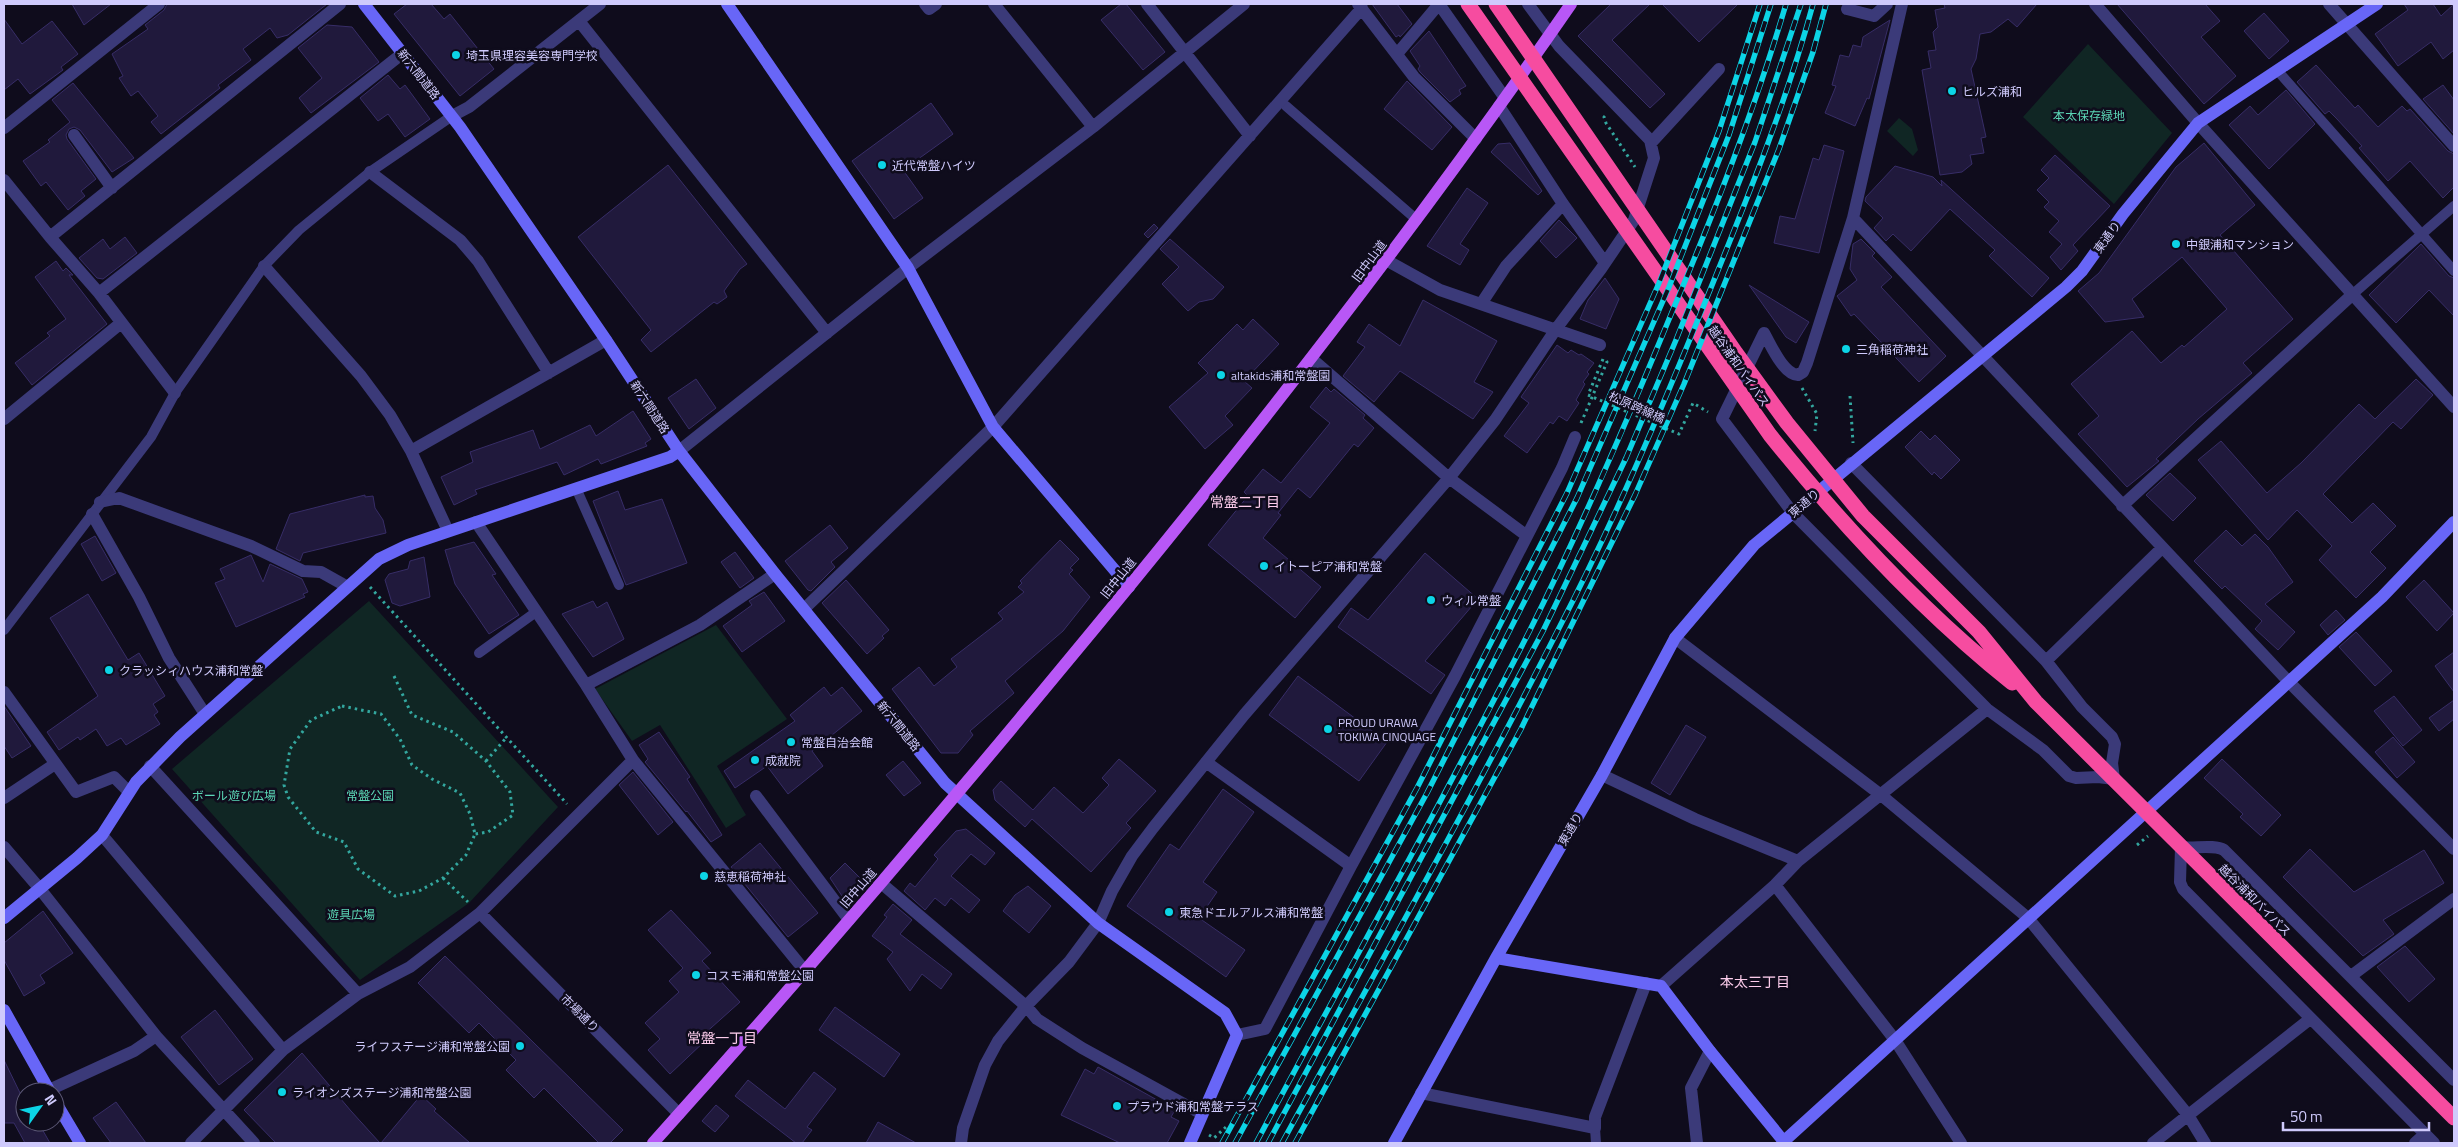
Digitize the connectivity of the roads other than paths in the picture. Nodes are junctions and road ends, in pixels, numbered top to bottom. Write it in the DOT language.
graph roads {
  1 [pos="159,4"];
  2 [pos="340,4"];
  3 [pos="364,4"];
  4 [pos="600,4"];
  5 [pos="727,4"];
  6 [pos="925,4"];
  7 [pos="936,4"];
  8 [pos="994,4"];
  9 [pos="1147,4"];
  10 [pos="1244,4"];
  11 [pos="1439,4"];
  12 [pos="1468,4"];
  13 [pos="1496,4"];
  14 [pos="1528,4"];
  15 [pos="1571,4"];
  16 [pos="1850,4"];
  17 [pos="1887,4"];
  18 [pos="1902,4"];
  19 [pos="2095,4"];
  20 [pos="2329,4"];
  21 [pos="2376,4"];
  22 [pos="1360,6"];
  23 [pos="579,21"];
  24 [pos="2346,23"];
  25 [pos="1550,34"];
  26 [pos="1187,52"];
  27 [pos="402,53"];
  28 [pos="1397,54"];
  29 [pos="1719,69"];
  30 [pos="2277,70"];
  31 [pos="1502,102"];
  32 [pos="1286,106"];
  33 [pos="452,116"];
  34 [pos="2198,122"];
  35 [pos="1093,127"];
  36 [pos="4,128"];
  37 [pos="74,135"];
  38 [pos="1250,136"];
  39 [pos="1476,139"];
  40 [pos="1651,143"];
  41 [pos="2454,146"];
  42 [pos="370,172"];
  43 [pos="4,180"];
  44 [pos="112,188"];
  45 [pos="1563,204"];
  46 [pos="2454,206"];
  47 [pos="1853,218"];
  48 [pos="1417,220"];
  49 [pos="2422,234"];
  50 [pos="50,237"];
  51 [pos="1386,260"];
  52 [pos="1605,263"];
  53 [pos="264,266"];
  54 [pos="908,268"];
  55 [pos="2454,271"];
  56 [pos="99,293"];
  57 [pos="2353,294"];
  58 [pos="1481,304"];
  59 [pos="121,322"];
  60 [pos="1556,329"];
  61 [pos="827,333"];
  62 [pos="606,340"];
  63 [pos="1600,345"];
  64 [pos="1984,356"];
  65 [pos="1312,360"];
  66 [pos="549,372"];
  67 [pos="175,393"];
  68 [pos="2454,407"];
  69 [pos="4,419"];
  70 [pos="993,427"];
  71 [pos="1575,437"];
  72 [pos="411,451"];
  73 [pos="679,451"];
  74 [pos="1854,460"];
  75 [pos="1449,478"];
  76 [pos="576,488"];
  77 [pos="100,502"];
  78 [pos="2122,506"];
  79 [pos="1793,513"];
  80 [pos="92,514"];
  81 [pos="476,522"];
  82 [pos="2454,522"];
  83 [pos="448,531"];
  84 [pos="1526,536"];
  85 [pos="2162,548"];
  86 [pos="775,574"];
  87 [pos="346,586"];
  88 [pos="619,586"];
  89 [pos="1129,587"];
  90 [pos="804,610"];
  91 [pos="536,612"];
  92 [pos="4,630"];
  93 [pos="1674,638"];
  94 [pos="479,653"];
  95 [pos="2046,661"];
  96 [pos="2289,682"];
  97 [pos="586,685"];
  98 [pos="4,692"];
  99 [pos="2036,702"];
  100 [pos="1987,709"];
  101 [pos="205,714"];
  102 [pos="633,760"];
  103 [pos="1206,762"];
  104 [pos="55,764"];
  105 [pos="150,766"];
  106 [pos="1602,775"];
  107 [pos="2114,779"];
  108 [pos="129,792"];
  109 [pos="956,795"];
  110 [pos="1881,795"];
  111 [pos="756,796"];
  112 [pos="4,798"];
  113 [pos="2145,812"];
  114 [pos="102,835"];
  115 [pos="4,847"];
  116 [pos="2181,847"];
  117 [pos="2454,849"];
  118 [pos="1798,861"];
  119 [pos="1351,866"];
  120 [pos="881,883"];
  121 [pos="1775,885"];
  122 [pos="40,890"];
  123 [pos="2454,899"];
  124 [pos="480,913"];
  125 [pos="4,918"];
  126 [pos="2028,918"];
  127 [pos="849,920"];
  128 [pos="1098,923"];
  129 [pos="1496,958"];
  130 [pos="805,971"];
  131 [pos="2351,976"];
  132 [pos="1646,983"];
  133 [pos="1661,986"];
  134 [pos="358,994"];
  135 [pos="1026,1006"];
  136 [pos="4,1010"];
  137 [pos="2310,1019"];
  138 [pos="1237,1035"];
  139 [pos="156,1036"];
  140 [pos="1894,1040"];
  141 [pos="283,1050"];
  142 [pos="1710,1051"];
  143 [pos="2454,1080"];
  144 [pos="44,1082"];
  145 [pos="65,1087"];
  146 [pos="1421,1093"];
  147 [pos="223,1112"];
  148 [pos="679,1114"];
  149 [pos="1202,1114"];
  150 [pos="2188,1115"];
  151 [pos="65,1118"];
  152 [pos="2454,1118"];
  153 [pos="1595,1128"];
  154 [pos="2425,1134"];
  155 [pos="80,1143"];
  156 [pos="191,1143"];
  157 [pos="254,1143"];
  158 [pos="653,1143"];
  159 [pos="962,1143"];
  160 [pos="1190,1143"];
  161 [pos="1394,1143"];
  162 [pos="1596,1143"];
  163 [pos="1696,1143"];
  164 [pos="1783,1143"];
  165 [pos="1961,1143"];
  166 [pos="2153,1143"];
  167 [pos="2205,1143"];
  168 [pos="2415,1143"];
  169 [pos="2434,1143"];
  1 -- 36 [label="street"];
  2 -- 44 [label="street"];
  3 -- 27 [label="street, 新六間道路"];
  4 -- 23 [label="street"];
  5 -- 54 [label="street"];
  6 -- 7 [label="street"];
  8 -- 35 [label="street"];
  9 -- 26 [label="street"];
  10 -- 26 [label="street"];
  11 -- 28 [label="street"];
  11 -- 31 [label="street"];
  12 -- 99 [label="highway, 越谷浦和バイパス"];
  13 -- 99 [label="highway, 越谷浦和バイパス"];
  14 -- 25 [label="street"];
  15 -- 25 [label="main road, 旧中山道"];
  16 -- 17 [label="street"];
  18 -- 47 [label="street"];
  19 -- 34 [label="street"];
  20 -- 24 [label="street"];
  21 -- 24 [label="street, 東通り"];
  22 -- 28 [label="street"];
  22 -- 38 [label="street"];
  23 -- 33 [label="street"];
  23 -- 61 [label="street"];
  24 -- 30 [label="street, 東通り"];
  24 -- 41 [label="street"];
  25 -- 31 [label="main road, 旧中山道"];
  25 -- 40 [label="street"];
  26 -- 35 [label="street"];
  26 -- 38 [label="street"];
  27 -- 33 [label="street, 新六間道路"];
  27 -- 56 [label="street"];
  28 -- 39 [label="street"];
  29 -- 40 [label="street"];
  30 -- 34 [label="street, 東通り"];
  30 -- 49 [label="lane"];
  31 -- 39 [label="main road, 旧中山道"];
  31 -- 45 [label="street"];
  32 -- 48 [label="lane"];
  33 -- 42 [label="lane"];
  33 -- 62 [label="street, 新六間道路"];
  34 -- 57 [label="street"];
  34 -- 64 [label="street, 東通り"];
  35 -- 54 [label="street"];
  37 -- 44 [label="street"];
  38 -- 70 [label="street"];
  39 -- 48 [label="main road, 旧中山道"];
  40 -- 52 [label="street"];
  42 -- 53 [label="lane"];
  42 -- 66 [label="street"];
  43 -- 50 [label="street"];
  44 -- 50 [label="street"];
  45 -- 52 [label="street"];
  45 -- 58 [label="street"];
  46 -- 49 [label="lane"];
  47 -- 64 [label="street"];
  47 -- 79 [label="street"];
  48 -- 51 [label="main road, 旧中山道"];
  49 -- 55 [label="lane"];
  49 -- 57 [label="lane"];
  50 -- 56 [label="street"];
  51 -- 58 [label="street"];
  51 -- 65 [label="main road, 旧中山道"];
  52 -- 60 [label="street"];
  53 -- 67 [label="lane"];
  53 -- 72 [label="street"];
  54 -- 61 [label="street"];
  54 -- 70 [label="street"];
  56 -- 59 [label="street"];
  57 -- 68 [label="street"];
  57 -- 78 [label="street"];
  58 -- 60 [label="street"];
  59 -- 67 [label="street"];
  59 -- 69 [label="street"];
  60 -- 63 [label="street"];
  60 -- 75 [label="street"];
  61 -- 73 [label="street"];
  62 -- 66 [label="street"];
  62 -- 73 [label="street, 新六間道路"];
  64 -- 74 [label="street, 東通り"];
  64 -- 78 [label="street"];
  65 -- 75 [label="street"];
  65 -- 89 [label="main road, 旧中山道"];
  66 -- 72 [label="street"];
  67 -- 77 [label="lane"];
  70 -- 89 [label="street"];
  70 -- 90 [label="street"];
  71 -- 84 [label="street"];
  72 -- 83 [label="street"];
  73 -- 76 [label="street"];
  73 -- 86 [label="street, 新六間道路"];
  74 -- 79 [label="street, 東通り"];
  74 -- 95 [label="street"];
  75 -- 84 [label="street"];
  75 -- 103 [label="street"];
  76 -- 81 [label="street"];
  76 -- 88 [label="lane"];
  77 -- 80 [label="lane"];
  77 -- 87 [label="street"];
  78 -- 85 [label="street"];
  79 -- 93 [label="street, 東通り"];
  79 -- 100 [label="street"];
  80 -- 92 [label="lane"];
  80 -- 101 [label="street"];
  81 -- 83 [label="street"];
  81 -- 91 [label="street"];
  82 -- 96 [label="street"];
  83 -- 87 [label="street"];
  84 -- 119 [label="street"];
  85 -- 95 [label="street"];
  85 -- 96 [label="street"];
  86 -- 90 [label="street, 新六間道路"];
  86 -- 97 [label="street"];
  87 -- 101 [label="street"];
  89 -- 109 [label="main road, 旧中山道"];
  90 -- 109 [label="street, 新六間道路"];
  91 -- 94 [label="lane"];
  91 -- 97 [label="street"];
  93 -- 106 [label="street, 東通り"];
  93 -- 110 [label="street"];
  95 -- 107 [label="street"];
  96 -- 113 [label="street"];
  96 -- 117 [label="street"];
  97 -- 102 [label="street"];
  98 -- 104 [label="street"];
  99 -- 107 [label="highway, 越谷浦和バイパス"];
  100 -- 107 [label="street"];
  100 -- 110 [label="street"];
  101 -- 105 [label="street"];
  102 -- 124 [label="street"];
  102 -- 130 [label="street"];
  103 -- 119 [label="street"];
  103 -- 128 [label="street"];
  104 -- 108 [label="street"];
  104 -- 112 [label="street"];
  105 -- 108 [label="street"];
  105 -- 134 [label="street"];
  106 -- 118 [label="street"];
  106 -- 129 [label="street, 東通り"];
  107 -- 113 [label="highway, 越谷浦和バイパス"];
  108 -- 114 [label="street"];
  109 -- 120 [label="main road, 旧中山道"];
  109 -- 128 [label="street, 新六間道路"];
  110 -- 118 [label="street"];
  110 -- 126 [label="street"];
  111 -- 127 [label="street"];
  113 -- 116 [label="highway, 越谷浦和バイパス"];
  113 -- 126 [label="street"];
  114 -- 122 [label="street"];
  114 -- 141 [label="street"];
  115 -- 122 [label="street"];
  116 -- 131 [label="street"];
  116 -- 137 [label="street"];
  116 -- 152 [label="highway, 越谷浦和バイパス"];
  118 -- 121 [label="street"];
  119 -- 138 [label="street"];
  120 -- 127 [label="main road, 旧中山道"];
  120 -- 135 [label="street"];
  121 -- 133 [label="street"];
  121 -- 140 [label="street"];
  122 -- 125 [label="street"];
  122 -- 139 [label="street"];
  123 -- 131 [label="street"];
  124 -- 134 [label="street"];
  124 -- 148 [label="street, 市場通り"];
  126 -- 140 [label="street"];
  126 -- 150 [label="street"];
  127 -- 130 [label="main road, 旧中山道"];
  128 -- 135 [label="street"];
  128 -- 138 [label="street, 新六間道路"];
  129 -- 132 [label="street"];
  129 -- 146 [label="street, 東通り"];
  130 -- 148 [label="main road, 旧中山道"];
  131 -- 143 [label="street"];
  132 -- 133 [label="street"];
  132 -- 153 [label="street"];
  133 -- 142 [label="street"];
  134 -- 141 [label="street"];
  135 -- 149 [label="street"];
  135 -- 159 [label="street"];
  136 -- 144 [label="street"];
  137 -- 150 [label="street"];
  137 -- 154 [label="street"];
  138 -- 149 [label="street"];
  139 -- 145 [label="street"];
  139 -- 147 [label="street"];
  140 -- 164 [label="street"];
  140 -- 165 [label="street"];
  141 -- 147 [label="street"];
  142 -- 163 [label="street"];
  142 -- 164 [label="street"];
  146 -- 153 [label="street"];
  146 -- 161 [label="street, 東通り"];
  147 -- 156 [label="street"];
  147 -- 157 [label="street"];
  148 -- 158 [label="main road, 旧中山道"];
  149 -- 160 [label="street"];
  150 -- 166 [label="street"];
  150 -- 167 [label="street"];
  151 -- 155 [label="street"];
  153 -- 162 [label="lane"];
  154 -- 168 [label="street"];
  154 -- 169 [label="street"];
}
